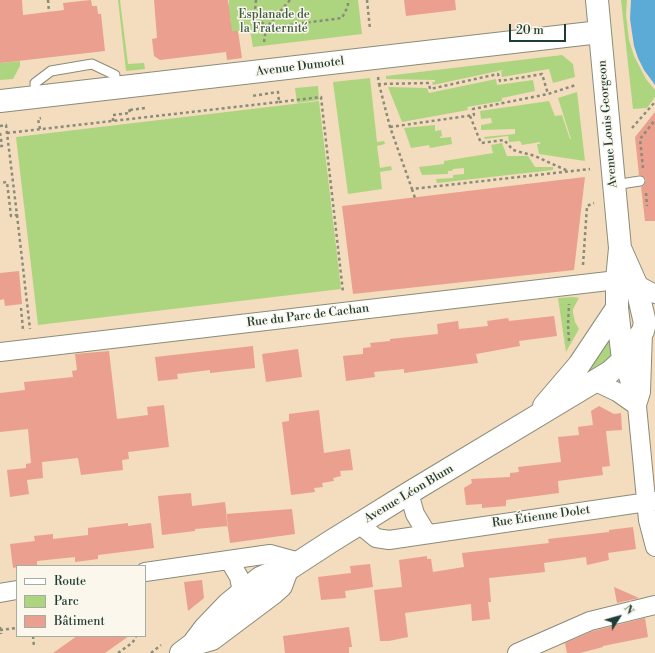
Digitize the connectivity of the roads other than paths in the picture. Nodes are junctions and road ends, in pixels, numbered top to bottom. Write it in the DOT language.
graph roads {
  1 [pos="597,0"];
  2 [pos="600,32"];
  3 [pos="115,75"];
  4 [pos="36,97"];
  5 [pos="0,101"];
  6 [pos="640,181"];
  7 [pos="614,184"];
  8 [pos="626,282"];
  9 [pos="655,294"];
  10 [pos="617,308"];
  11 [pos="648,325"];
  12 [pos="0,352"];
  13 [pos="624,360"];
  14 [pos="596,382"];
  15 [pos="637,406"];
  16 [pos="531,420"];
  17 [pos="409,493"];
  18 [pos="651,501"];
  19 [pos="359,524"];
  20 [pos="428,534"];
  21 [pos="655,547"];
  22 [pos="229,560"];
  23 [pos="293,566"];
  24 [pos="146,572"];
  25 [pos="16,590"];
  26 [pos="242,592"];
  27 [pos="0,593"];
  28 [pos="655,604"];
  29 [pos="187,648"];
  30 [pos="517,653"];
  1 -- 2 [label="main road, Avenue Louis Georgeon"];
  2 -- 4 [label="main road, Avenue Dumotel"];
  2 -- 7 [label="main road, Avenue Louis Georgeon"];
  3 -- 4 [label="lane"];
  4 -- 5 [label="main road, Avenue Dumotel"];
  6 -- 7 [label="lane"];
  7 -- 8 [label="main road, Avenue Louis Georgeon"];
  8 -- 9 [label="street"];
  8 -- 10 [label="main road, Avenue Louis Georgeon"];
  8 -- 11 [label="main road, Avenue Louis Georgeon"];
  8 -- 12 [label="street, Rue du Parc de Cachan"];
  10 -- 11 [label="street"];
  10 -- 13 [label="main road, Avenue Louis Georgeon"];
  10 -- 16 [label="main road, Avenue Léon Blum"];
  11 -- 13 [label="main road"];
  11 -- 15 [label="street, Avenue Louis Georgeon"];
  13 -- 14 [label="main road, Avenue Léon Blum"];
  13 -- 15 [label="street, Avenue Louis Georgeon"];
  14 -- 15 [label="street"];
  14 -- 16 [label="main road, Avenue Léon Blum"];
  15 -- 18 [label="street, Avenue Louis Georgeon"];
  16 -- 17 [label="main road, Avenue Léon Blum"];
  17 -- 19 [label="main road, Avenue Léon Blum"];
  17 -- 20 [label="street"];
  18 -- 20 [label="street, Rue Étienne Dolet"];
  18 -- 21 [label="street, Avenue Louis Georgeon"];
  19 -- 20 [label="street, Rue Étienne Dolet"];
  19 -- 23 [label="main road, Avenue Léon Blum"];
  22 -- 23 [label="street"];
  22 -- 24 [label="street"];
  22 -- 26 [label="street"];
  23 -- 26 [label="main road, Avenue Léon Blum"];
  23 -- 29 [label="main road, Avenue Léon Blum"];
  25 -- 27 [label="street"];
  26 -- 29 [label="main road, Avenue Léon Blum"];
  28 -- 30 [label="street"];
}
